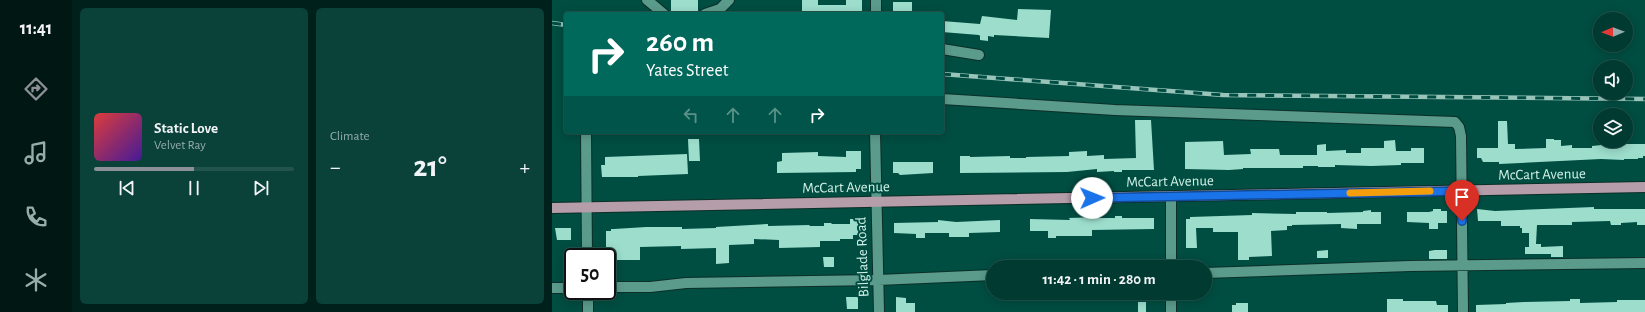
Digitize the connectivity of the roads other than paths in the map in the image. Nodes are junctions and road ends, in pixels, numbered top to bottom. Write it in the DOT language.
graph roads {
  1 [pos="647,0"];
  2 [pos="729,0"];
  3 [pos="876,0"];
  4 [pos="662,12"];
  5 [pos="711,12"];
  6 [pos="876,12"];
  7 [pos="944,49"];
  8 [pos="979,55"];
  9 [pos="944,99"];
  10 [pos="586,134"];
  11 [pos="875,134"];
  12 [pos="1645,187"];
  13 [pos="1462,191"];
  14 [pos="1171,196"];
  15 [pos="876,202"];
  16 [pos="587,207"];
  17 [pos="552,208"];
  18 [pos="587,248"];
  19 [pos="1171,260"];
  20 [pos="1645,263"];
  21 [pos="1463,266"];
  22 [pos="1212,273"];
  23 [pos="986,275"];
  24 [pos="878,280"];
  25 [pos="616,287"];
  26 [pos="552,288"];
  27 [pos="564,288"];
  28 [pos="588,300"];
  29 [pos="1171,300"];
  30 [pos="588,312"];
  31 [pos="879,312"];
  32 [pos="1171,312"];
  33 [pos="1463,312"];
  1 -- 4 [label="street"];
  2 -- 5 [label="street"];
  3 -- 6 [label="street"];
  7 -- 8 [label="street"];
  9 -- 13 [label="street"];
  10 -- 16 [label="street"];
  11 -- 15 [label="street, Bilglade Road"];
  12 -- 13 [label="main road, McCart Avenue"];
  13 -- 14 [label="main road, McCart Avenue"];
  13 -- 21 [label="street"];
  14 -- 15 [label="main road, McCart Avenue"];
  14 -- 19 [label="street"];
  15 -- 16 [label="main road, McCart Avenue"];
  15 -- 24 [label="street, Bilglade Road"];
  16 -- 17 [label="main road, McCart Avenue"];
  16 -- 18 [label="street"];
  20 -- 21 [label="street"];
  21 -- 22 [label="street"];
  21 -- 33 [label="street"];
  23 -- 24 [label="street"];
  24 -- 25 [label="street"];
  24 -- 31 [label="street, Bilglade Road"];
  26 -- 27 [label="street"];
  28 -- 30 [label="street"];
  29 -- 32 [label="street"];
}
